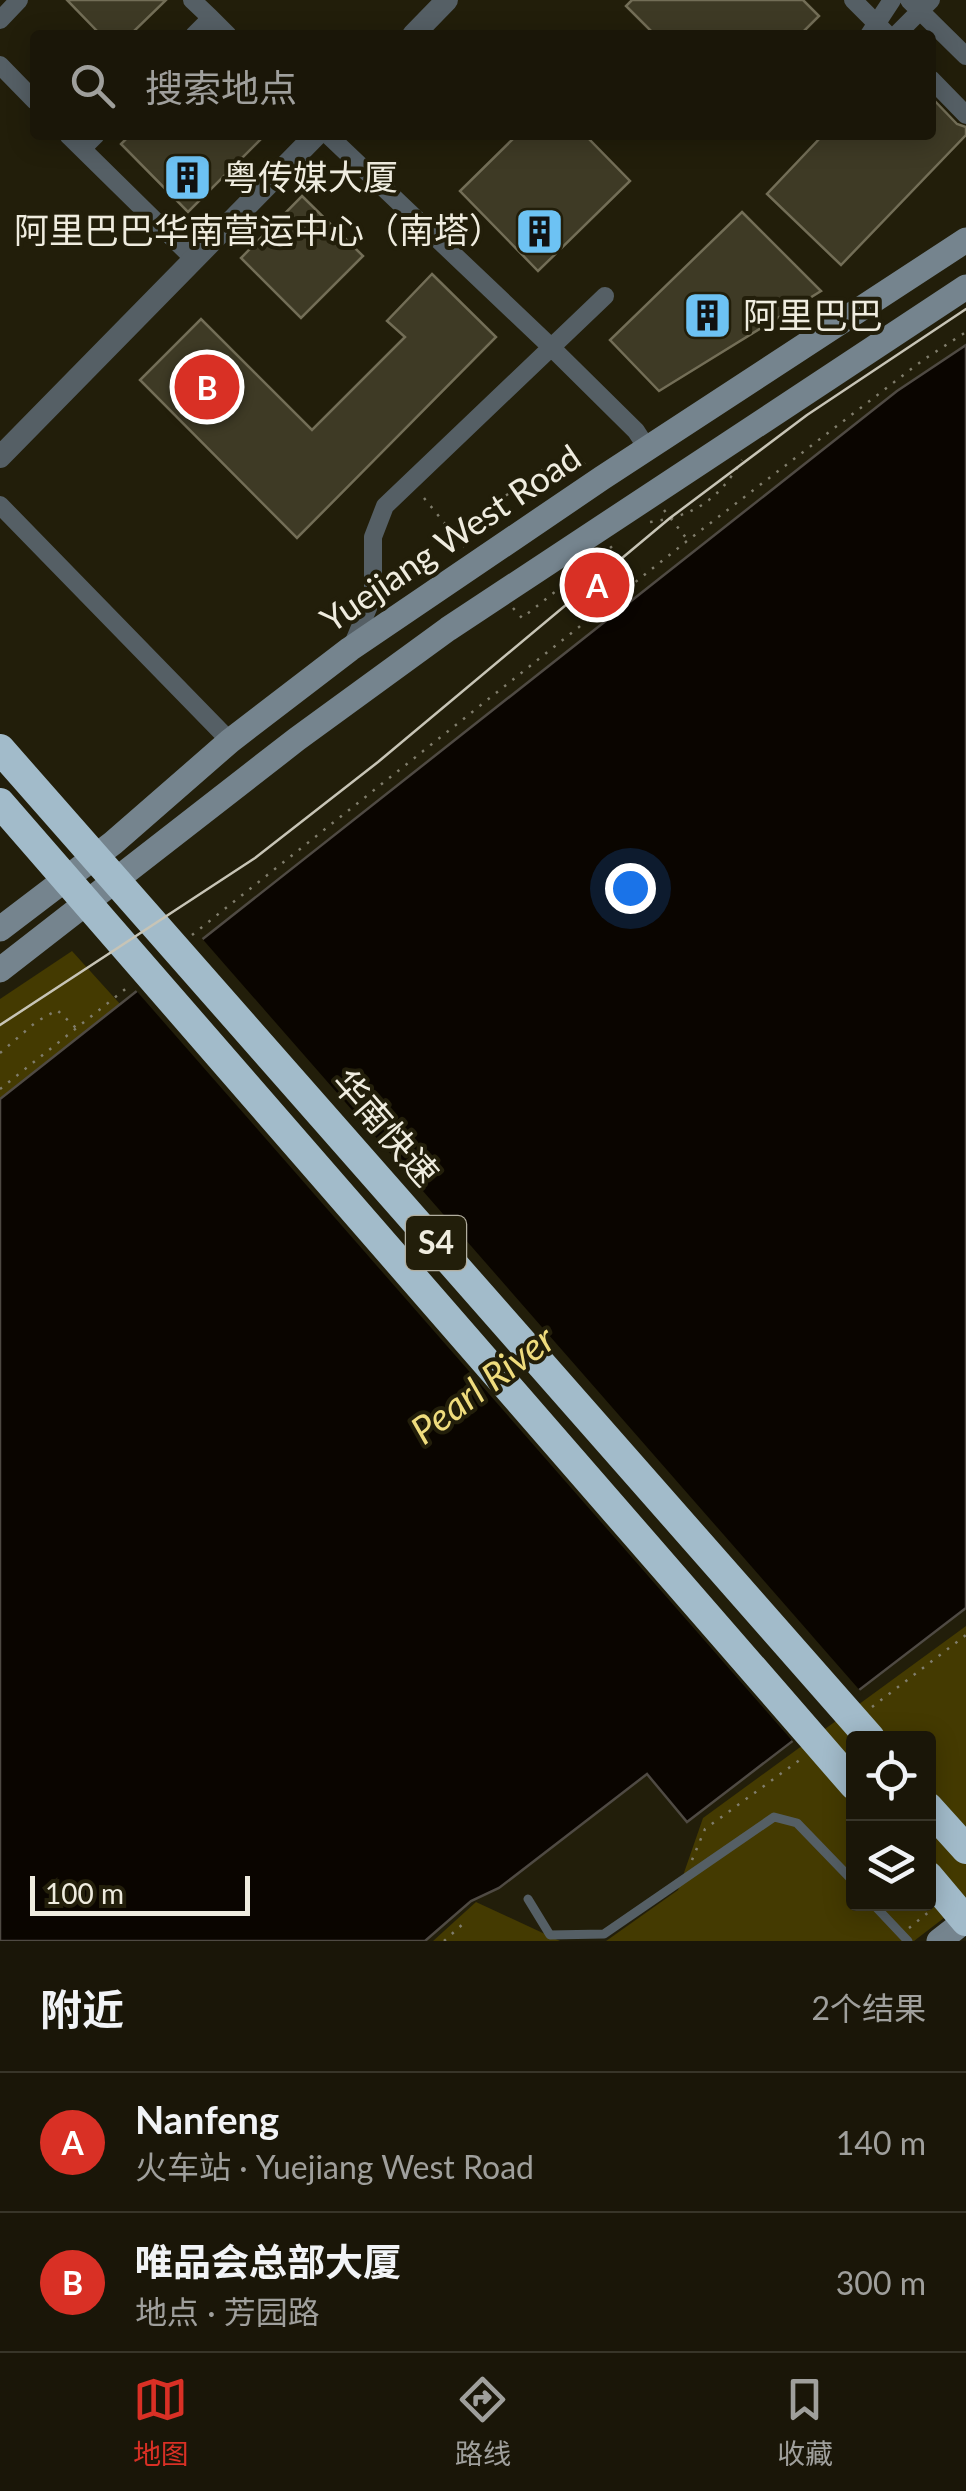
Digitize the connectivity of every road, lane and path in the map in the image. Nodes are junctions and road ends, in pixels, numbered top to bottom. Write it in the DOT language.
graph roads {
  1 [pos="19,0"];
  2 [pos="192,0"];
  3 [pos="448,0"];
  4 [pos="852,0"];
  5 [pos="892,0"];
  6 [pos="920,4"];
  7 [pos="211,18"];
  8 [pos="0,20"];
  9 [pos="199,30"];
  10 [pos="223,30"];
  11 [pos="418,30"];
  12 [pos="877,30"];
  13 [pos="878,30"];
  14 [pos="900,30"];
  15 [pos="966,56"];
  16 [pos="0,64"];
  17 [pos="936,84"];
  18 [pos="30,96"];
  19 [pos="966,115"];
  20 [pos="73,140"];
  21 [pos="91,140"];
  22 [pos="311,140"];
  23 [pos="333,140"];
  24 [pos="82,150"];
  25 [pos="966,240"];
  26 [pos="194,259"];
  27 [pos="966,287"];
  28 [pos="605,296"];
  29 [pos="966,332"];
  30 [pos="550,347"];
  31 [pos="647,448"];
  32 [pos="0,458"];
  33 [pos="558,480"];
  34 [pos="659,504"];
  35 [pos="0,505"];
  36 [pos="452,532"];
  37 [pos="688,540"];
  38 [pos="350,650"];
  39 [pos="230,741"];
  40 [pos="0,749"];
  41 [pos="0,803"];
  42 [pos="0,928"];
  43 [pos="181,944"];
  44 [pos="0,970"];
  45 [pos="135,981"];
  46 [pos="76,1029"];
  47 [pos="0,1053"];
  48 [pos="0,1089"];
  49 [pos="864,1731"];
  50 [pos="846,1776"];
  51 [pos="936,1816"];
  52 [pos="966,1850"];
  53 [pos="846,1874"];
  54 [pos="936,1885"];
  55 [pos="528,1899"];
  56 [pos="880,1911"];
  57 [pos="966,1921"];
  58 [pos="464,1923"];
  59 [pos="444,1941"];
  60 [pos="908,1941"];
  61 [pos="938,1941"];
  1 -- 8 [label="street"];
  2 -- 7 [label="street"];
  3 -- 11 [label="street"];
  4 -- 12 [label="street"];
  5 -- 13 [label="street"];
  6 -- 14 [label="street"];
  6 -- 15 [label="street"];
  7 -- 9 [label="street"];
  7 -- 10 [label="street"];
  16 -- 18 [label="street"];
  17 -- 19 [label="street"];
  20 -- 24 [label="street"];
  21 -- 24 [label="street"];
  22 -- 26 [label="street"];
  23 -- 30 [label="street"];
  24 -- 26 [label="street"];
  25 -- 31 [label="main road, Yuejiang West Road"];
  26 -- 32 [label="street"];
  27 -- 44 [label="main road, Yuejiang West Road"];
  28 -- 30 [label="street"];
  29 -- 37 [label="path"];
  30 -- 31 [label="street"];
  30 -- 38 [label="street"];
  31 -- 38 [label="main road, Yuejiang West Road"];
  33 -- 36 [label="path"];
  34 -- 37 [label="path"];
  35 -- 39 [label="street"];
  37 -- 43 [label="path"];
  38 -- 39 [label="main road, Yuejiang West Road"];
  39 -- 42 [label="main road, Yuejiang West Road"];
  40 -- 49 [label="highway, 华南快速 / S4"];
  41 -- 50 [label="highway, S4"];
  45 -- 46 [label="path"];
  46 -- 47 [label="path"];
  46 -- 48 [label="path"];
  51 -- 52 [label="highway"];
  53 -- 55 [label="lane"];
  54 -- 57 [label="highway"];
  56 -- 60 [label="lane"];
  57 -- 61 [label="main road"];
  58 -- 59 [label="path"];
}
